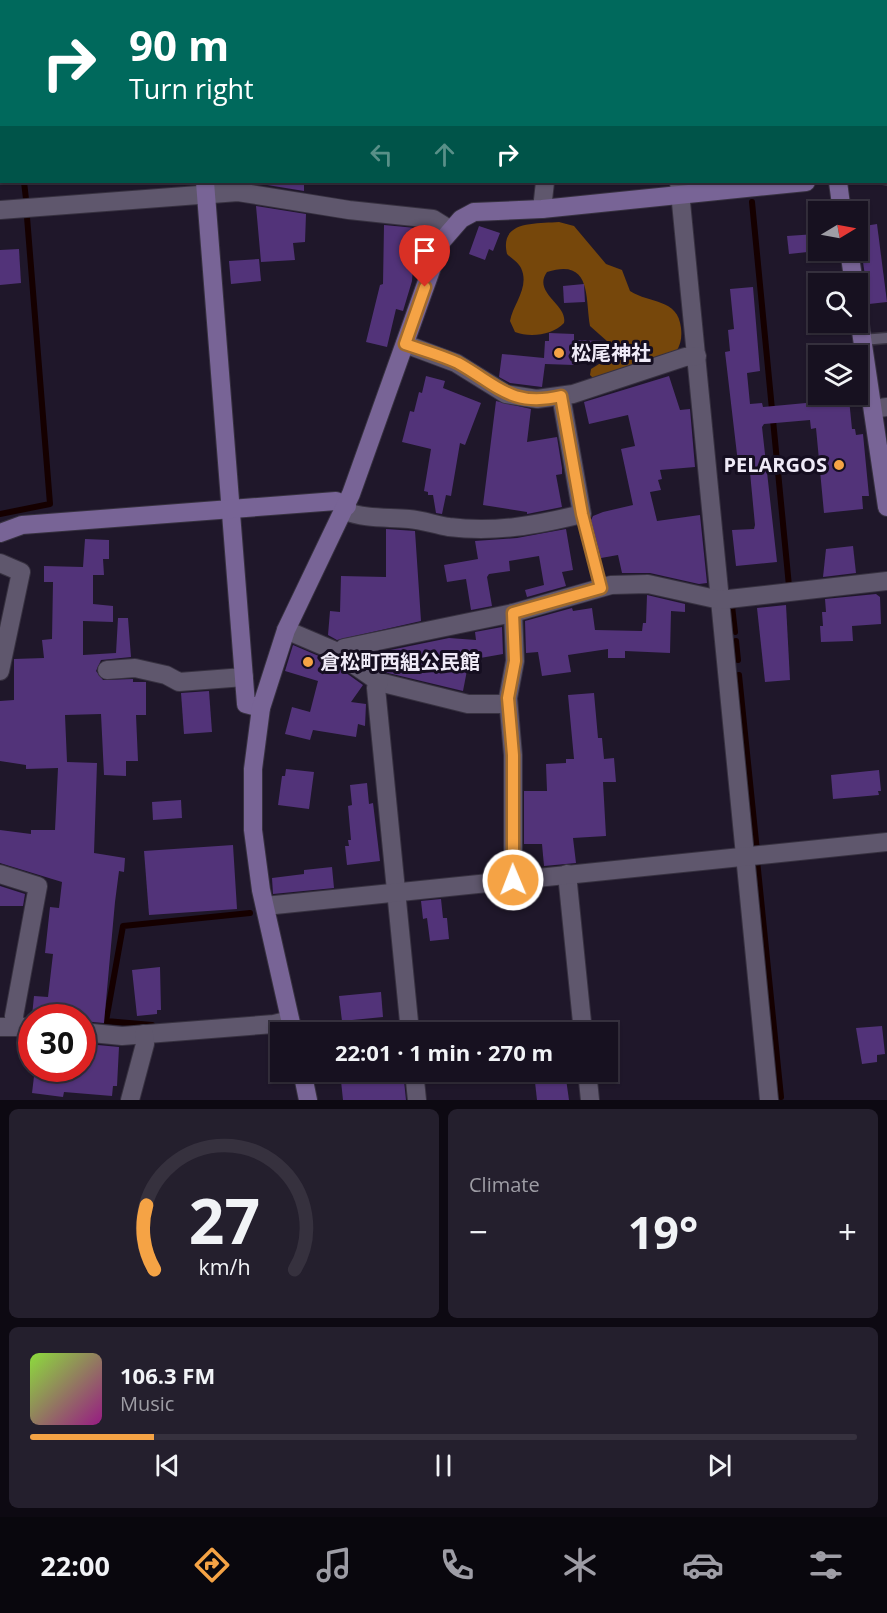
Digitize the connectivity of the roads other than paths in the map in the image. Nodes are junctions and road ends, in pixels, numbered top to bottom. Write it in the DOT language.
graph roads {
  1 [pos="545,183"];
  2 [pos="785,183"];
  3 [pos="838,183"];
  4 [pos="205,188"];
  5 [pos="253,188"];
  6 [pos="680,188"];
  7 [pos="841,201"];
  8 [pos="542,209"];
  9 [pos="0,210"];
  10 [pos="449,230"];
  11 [pos="861,333"];
  12 [pos="887,338"];
  13 [pos="862,340"];
  14 [pos="405,344"];
  15 [pos="696,356"];
  16 [pos="561,396"];
  17 [pos="880,408"];
  18 [pos="887,507"];
  19 [pos="346,508"];
  20 [pos="230,510"];
  21 [pos="582,514"];
  22 [pos="0,533"];
  23 [pos="0,563"];
  24 [pos="887,581"];
  25 [pos="601,588"];
  26 [pos="720,600"];
  27 [pos="513,613"];
  28 [pos="286,630"];
  29 [pos="339,654"];
  30 [pos="107,670"];
  31 [pos="0,671"];
  32 [pos="244,677"];
  33 [pos="379,682"];
  34 [pos="508,704"];
  35 [pos="261,708"];
  36 [pos="887,842"];
  37 [pos="746,856"];
  38 [pos="0,874"];
  39 [pos="567,874"];
  40 [pos="513,880"];
  41 [pos="396,891"];
  42 [pos="265,906"];
  43 [pos="291,1022"];
  44 [pos="410,1022"];
  45 [pos="582,1022"];
  46 [pos="270,1024"];
  47 [pos="16,1027"];
  48 [pos="96,1033"];
  49 [pos="144,1034"];
  50 [pos="304,1082"];
  51 [pos="415,1082"];
  52 [pos="588,1082"];
  53 [pos="130,1100"];
  54 [pos="308,1100"];
  55 [pos="417,1100"];
  56 [pos="590,1100"];
  57 [pos="769,1100"];
  1 -- 8 [label="street"];
  2 -- 6 [label="street"];
  3 -- 7 [label="street"];
  4 -- 5 [label="street"];
  4 -- 9 [label="street"];
  4 -- 20 [label="street"];
  5 -- 10 [label="street"];
  6 -- 8 [label="street"];
  6 -- 15 [label="street"];
  8 -- 10 [label="street"];
  10 -- 14 [label="street"];
  11 -- 13 [label="street"];
  12 -- 13 [label="lane"];
  13 -- 17 [label="street"];
  14 -- 16 [label="street"];
  14 -- 19 [label="street"];
  15 -- 16 [label="street"];
  15 -- 26 [label="street"];
  16 -- 21 [label="street"];
  17 -- 18 [label="street"];
  19 -- 20 [label="street"];
  19 -- 21 [label="street"];
  19 -- 28 [label="street"];
  20 -- 22 [label="street"];
  20 -- 32 [label="street"];
  21 -- 25 [label="lane"];
  23 -- 31 [label="street"];
  24 -- 26 [label="street"];
  25 -- 26 [label="street"];
  25 -- 27 [label="street"];
  26 -- 37 [label="street"];
  27 -- 29 [label="street"];
  27 -- 34 [label="street"];
  28 -- 29 [label="street"];
  28 -- 35 [label="street"];
  29 -- 33 [label="street"];
  30 -- 32 [label="street"];
  32 -- 35 [label="street"];
  33 -- 34 [label="street"];
  33 -- 41 [label="street"];
  34 -- 40 [label="street"];
  35 -- 42 [label="street"];
  36 -- 37 [label="street"];
  37 -- 39 [label="street"];
  37 -- 57 [label="street"];
  38 -- 47 [label="street"];
  39 -- 40 [label="street"];
  39 -- 45 [label="street"];
  40 -- 41 [label="street"];
  41 -- 42 [label="street"];
  41 -- 44 [label="street"];
  42 -- 43 [label="street"];
  46 -- 49 [label="street"];
  48 -- 49 [label="street"];
  49 -- 53 [label="street"];
  50 -- 54 [label="street"];
  51 -- 55 [label="street"];
  52 -- 56 [label="street"];
}
